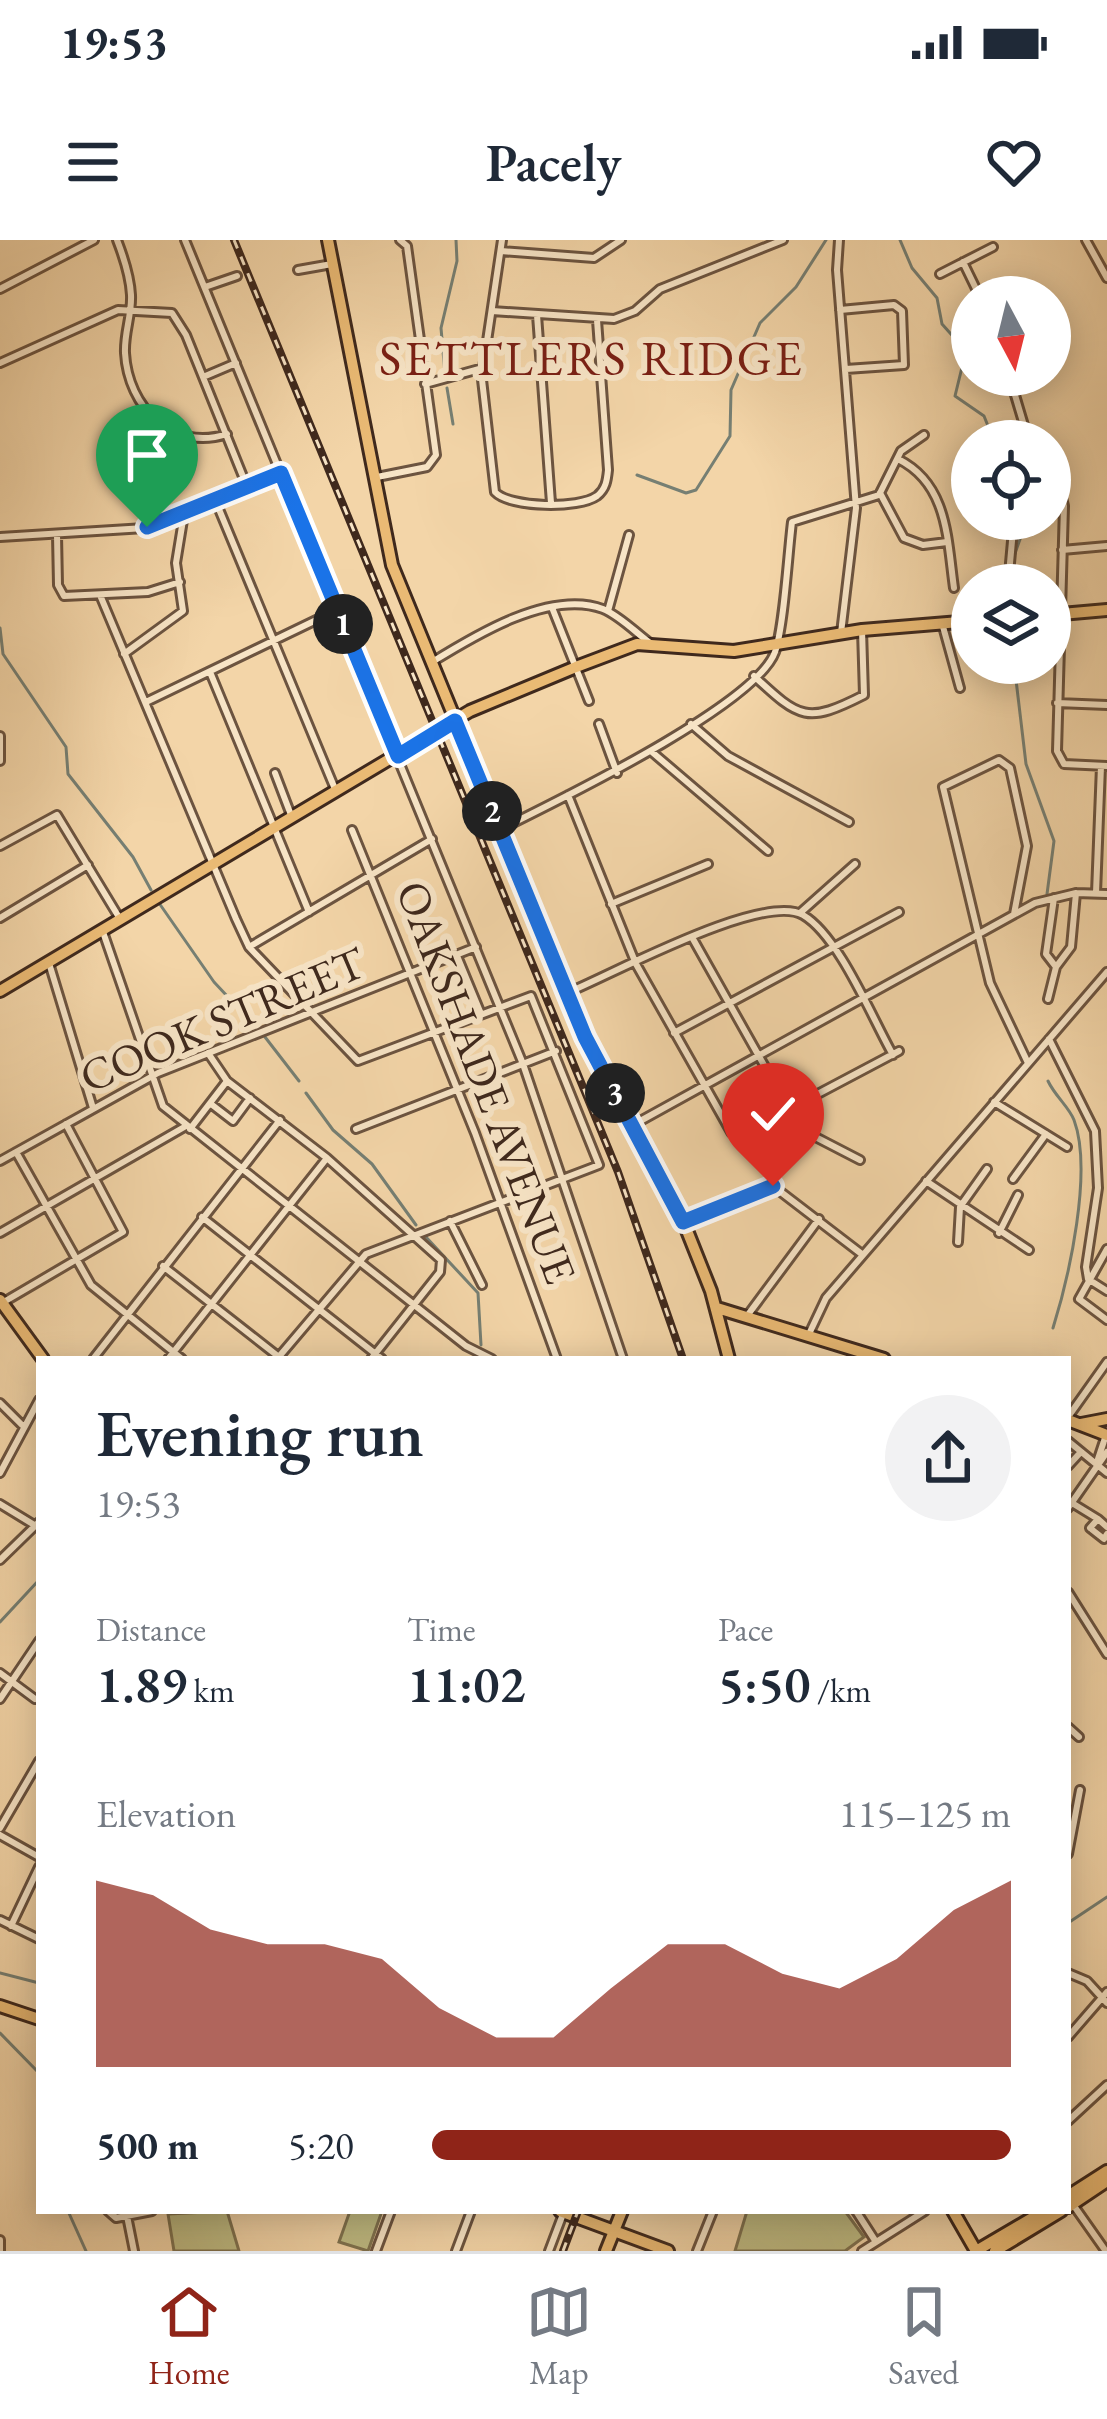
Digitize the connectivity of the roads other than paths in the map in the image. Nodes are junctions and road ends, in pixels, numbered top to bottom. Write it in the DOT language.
graph roads {
  1 [pos="94,240"];
  2 [pos="117,240"];
  3 [pos="185,240"];
  4 [pos="328,240"];
  5 [pos="400,240"];
  6 [pos="502,240"];
  7 [pos="621,240"];
  8 [pos="783,240"];
  9 [pos="839,240"];
  10 [pos="1086,240"];
  11 [pos="993,247"];
  12 [pos="501,251"];
  13 [pos="963,262"];
  14 [pos="332,264"];
  15 [pos="298,270"];
  16 [pos="940,274"];
  17 [pos="237,276"];
  18 [pos="970,276"];
  19 [pos="1107,278"];
  20 [pos="205,287"];
  21 [pos="0,289"];
  22 [pos="131,309"];
  23 [pos="840,310"];
  24 [pos="492,311"];
  25 [pos="537,315"];
  26 [pos="597,320"];
  27 [pos="0,363"];
  28 [pos="236,363"];
  29 [pos="845,370"];
  30 [pos="481,371"];
  31 [pos="203,376"];
  32 [pos="425,385"];
  33 [pos="163,426"];
  34 [pos="227,434"];
  35 [pos="924,435"];
  36 [pos="137,458"];
  37 [pos="898,459"];
  38 [pos="281,473"];
  39 [pos="373,478"];
  40 [pos="248,488"];
  41 [pos="880,493"];
  42 [pos="216,502"];
  43 [pos="551,503"];
  44 [pos="856,504"];
  45 [pos="184,514"];
  46 [pos="57,535"];
  47 [pos="629,535"];
  48 [pos="0,537"];
  49 [pos="1062,540"];
  50 [pos="947,542"];
  51 [pos="1107,546"];
  52 [pos="1062,550"];
  53 [pos="1060,564"];
  54 [pos="951,568"];
  55 [pos="180,582"];
  56 [pos="100,595"];
  57 [pos="552,609"];
  58 [pos="337,610"];
  59 [pos="1107,610"];
  60 [pos="608,611"];
  61 [pos="1071,613"];
  62 [pos="951,622"];
  63 [pos="942,623"];
  64 [pos="862,630"];
  65 [pos="841,633"];
  66 [pos="274,640"];
  67 [pos="650,643"];
  68 [pos="776,645"];
  69 [pos="124,654"];
  70 [pos="431,663"];
  71 [pos="576,667"];
  72 [pos="210,671"];
  73 [pos="754,676"];
  74 [pos="1057,684"];
  75 [pos="960,688"];
  76 [pos="589,701"];
  77 [pos="145,703"];
  78 [pos="1057,703"];
  79 [pos="1107,705"];
  80 [pos="455,721"];
  81 [pos="598,724"];
  82 [pos="691,724"];
  83 [pos="0,736"];
  84 [pos="652,752"];
  85 [pos="398,756"];
  86 [pos="0,761"];
  87 [pos="1104,766"];
  88 [pos="274,773"];
  89 [pos="617,773"];
  90 [pos="337,793"];
  91 [pos="568,795"];
  92 [pos="292,819"];
  93 [pos="849,822"];
  94 [pos="275,829"];
  95 [pos="352,830"];
  96 [pos="500,830"];
  97 [pos="1102,831"];
  98 [pos="431,838"];
  99 [pos="0,846"];
  100 [pos="768,851"];
  101 [pos="214,864"];
  102 [pos="708,864"];
  103 [pos="855,864"];
  104 [pos="88,865"];
  105 [pos="371,875"];
  106 [pos="1076,893"];
  107 [pos="1096,893"];
  108 [pos="1107,894"];
  109 [pos="1054,897"];
  110 [pos="611,904"];
  111 [pos="309,911"];
  112 [pos="899,912"];
  113 [pos="800,914"];
  114 [pos="1014,915"];
  115 [pos="0,918"];
  116 [pos="120,919"];
  117 [pos="103,929"];
  118 [pos="979,937"];
  119 [pos="693,939"];
  120 [pos="249,947"];
  121 [pos="476,947"];
  122 [pos="833,948"];
  123 [pos="457,955"];
  124 [pos="48,962"];
  125 [pos="636,964"];
  126 [pos="1056,967"];
  127 [pos="1107,972"];
  128 [pos="410,974"];
  129 [pos="1099,981"];
  130 [pos="1107,989"];
  131 [pos="0,991"];
  132 [pos="566,994"];
  133 [pos="1048,999"];
  134 [pos="863,1002"];
  135 [pos="730,1004"];
  136 [pos="500,1006"];
  137 [pos="313,1012"];
  138 [pos="481,1014"];
  139 [pos="434,1032"];
  140 [pos="674,1033"];
  141 [pos="1048,1039"];
  142 [pos="556,1051"];
  143 [pos="208,1053"];
  144 [pos="760,1058"];
  145 [pos="1028,1063"];
  146 [pos="523,1064"];
  147 [pos="152,1076"];
  148 [pos="227,1081"];
  149 [pos="705,1087"];
  150 [pos="457,1090"];
  151 [pos="250,1098"];
  152 [pos="994,1102"];
  153 [pos="210,1103"];
  154 [pos="92,1108"];
  155 [pos="789,1110"];
  156 [pos="280,1120"];
  157 [pos="66,1124"];
  158 [pos="633,1125"];
  159 [pos="188,1127"];
  160 [pos="356,1129"];
  161 [pos="1046,1134"];
  162 [pos="1067,1147"];
  163 [pos="16,1152"];
  164 [pos="327,1158"];
  165 [pos="860,1160"];
  166 [pos="0,1161"];
  167 [pos="240,1169"];
  168 [pos="987,1169"];
  169 [pos="564,1178"];
  170 [pos="97,1179"];
  171 [pos="1013,1179"];
  172 [pos="926,1181"];
  173 [pos="1018,1195"];
  174 [pos="501,1202"];
  175 [pos="962,1204"];
  176 [pos="46,1207"];
  177 [pos="288,1207"];
  178 [pos="202,1217"];
  179 [pos="819,1220"];
  180 [pos="450,1221"];
  181 [pos="683,1222"];
  182 [pos="0,1233"];
  183 [pos="999,1233"];
  184 [pos="1091,1235"];
  185 [pos="412,1236"];
  186 [pos="958,1242"];
  187 [pos="1107,1249"];
  188 [pos="1029,1250"];
  189 [pos="250,1255"];
  190 [pos="863,1255"];
  191 [pos="358,1260"];
  192 [pos="77,1261"];
  193 [pos="163,1265"];
  194 [pos="1088,1279"];
  195 [pos="482,1285"];
  196 [pos="1107,1291"];
  197 [pos="1,1301"];
  198 [pos="212,1304"];
  199 [pos="414,1306"];
  200 [pos="317,1308"];
  201 [pos="717,1308"];
  202 [pos="125,1314"];
  203 [pos="747,1316"];
  204 [pos="1107,1320"];
  205 [pos="809,1334"];
  206 [pos="41,1356"];
  207 [pos="95,1356"];
  208 [pos="171,1356"];
  209 [pos="277,1356"];
  210 [pos="281,1356"];
  211 [pos="375,1356"];
  212 [pos="377,1356"];
  213 [pos="486,1356"];
  214 [pos="556,1356"];
  215 [pos="622,1356"];
  216 [pos="728,1356"];
  217 [pos="875,1356"];
  218 [pos="1107,1362"];
  219 [pos="0,1403"];
  220 [pos="36,1404"];
  221 [pos="1106,1419"];
  222 [pos="1071,1420"];
  223 [pos="22,1424"];
  224 [pos="1107,1435"];
  225 [pos="1071,1445"];
  226 [pos="1107,1452"];
  227 [pos="1078,1454"];
  228 [pos="1071,1462"];
  229 [pos="2,1463"];
  230 [pos="1096,1468"];
  231 [pos="0,1473"];
  232 [pos="1107,1473"];
  233 [pos="0,1504"];
  234 [pos="1071,1505"];
  235 [pos="1071,1506"];
  236 [pos="36,1523"];
  237 [pos="36,1526"];
  238 [pos="1107,1531"];
  239 [pos="0,1560"];
  240 [pos="1071,1596"];
  241 [pos="1104,1644"];
  242 [pos="36,1645"];
  243 [pos="1107,1654"];
  244 [pos="0,1673"];
  245 [pos="10,1684"];
  246 [pos="0,1699"];
  247 [pos="34,1699"];
  248 [pos="1071,1730"];
  249 [pos="1079,1737"];
  250 [pos="36,1766"];
  251 [pos="1080,1790"];
  252 [pos="0,1832"];
  253 [pos="1071,1838"];
  254 [pos="36,1855"];
  255 [pos="36,1877"];
  256 [pos="0,1920"];
  257 [pos="11,1925"];
  258 [pos="36,1938"];
  259 [pos="1071,1974"];
  260 [pos="1106,1997"];
  261 [pos="0,2006"];
  262 [pos="36,2018"];
  263 [pos="1071,2034"];
  264 [pos="1107,2085"];
  265 [pos="1071,2118"];
  266 [pos="1107,2171"];
  267 [pos="1107,2181"];
  268 [pos="1071,2200"];
  269 [pos="1071,2201"];
  270 [pos="1071,2208"];
  271 [pos="110,2214"];
  272 [pos="137,2214"];
  273 [pos="391,2214"];
  274 [pos="470,2214"];
  275 [pos="562,2214"];
  276 [pos="623,2214"];
  277 [pos="711,2214"];
  278 [pos="858,2214"];
  279 [pos="914,2214"];
  280 [pos="951,2214"];
  281 [pos="1039,2214"];
  282 [pos="1050,2214"];
  283 [pos="127,2216"];
  284 [pos="592,2216"];
  285 [pos="616,2232"];
  286 [pos="0,2240"];
  287 [pos="877,2242"];
  288 [pos="1105,2250"];
  289 [pos="0,2251"];
  290 [pos="134,2251"];
  291 [pos="376,2251"];
  292 [pos="456,2251"];
  293 [pos="549,2251"];
  294 [pos="609,2251"];
  295 [pos="668,2251"];
  296 [pos="697,2251"];
  297 [pos="863,2251"];
  298 [pos="972,2251"];
  299 [pos="995,2251"];
  1 -- 21 [label="street"];
  2 -- 22 [label="street"];
  3 -- 20 [label="street"];
  4 -- 14 [label="main road"];
  5 -- 32 [label="street"];
  6 -- 12 [label="street"];
  7 -- 12 [label="street"];
  8 -- 26 [label="street"];
  9 -- 23 [label="street"];
  10 -- 19 [label="street"];
  11 -- 13 [label="street"];
  12 -- 24 [label="street"];
  13 -- 16 [label="street"];
  13 -- 18 [label="street"];
  14 -- 15 [label="street"];
  14 -- 39 [label="main road"];
  17 -- 20 [label="street"];
  20 -- 28 [label="street"];
  22 -- 27 [label="street"];
  22 -- 31 [label="street"];
  22 -- 33 [label="street"];
  23 -- 29 [label="street"];
  23 -- 29 [label="street"];
  24 -- 25 [label="street"];
  24 -- 30 [label="street"];
  25 -- 26 [label="street"];
  25 -- 43 [label="street"];
  26 -- 43 [label="street"];
  28 -- 31 [label="street"];
  28 -- 38 [label="street"];
  29 -- 44 [label="street"];
  30 -- 32 [label="street"];
  30 -- 43 [label="street"];
  31 -- 34 [label="street"];
  32 -- 39 [label="street"];
  33 -- 34 [label="street"];
  33 -- 36 [label="street"];
  34 -- 40 [label="street"];
  35 -- 37 [label="street"];
  37 -- 41 [label="street"];
  37 -- 50 [label="street"];
  38 -- 40 [label="street"];
  38 -- 58 [label="street"];
  39 -- 70 [label="main road"];
  40 -- 42 [label="street"];
  41 -- 44 [label="street"];
  41 -- 50 [label="street"];
  42 -- 45 [label="street"];
  42 -- 66 [label="street"];
  44 -- 65 [label="street"];
  44 -- 68 [label="street"];
  45 -- 46 [label="street"];
  45 -- 55 [label="street"];
  46 -- 48 [label="street"];
  46 -- 56 [label="street"];
  47 -- 60 [label="street"];
  49 -- 52 [label="street"];
  50 -- 54 [label="street"];
  51 -- 52 [label="street"];
  52 -- 53 [label="street"];
  55 -- 56 [label="street"];
  55 -- 69 [label="street"];
  56 -- 69 [label="street"];
  57 -- 60 [label="street"];
  57 -- 70 [label="street"];
  57 -- 71 [label="street"];
  58 -- 66 [label="street"];
  58 -- 85 [label="street"];
  59 -- 61 [label="main road"];
  60 -- 67 [label="street"];
  62 -- 63 [label="main road"];
  63 -- 64 [label="main road"];
  63 -- 75 [label="street"];
  64 -- 65 [label="main road"];
  64 -- 73 [label="street"];
  65 -- 68 [label="main road"];
  66 -- 72 [label="street"];
  66 -- 90 [label="street"];
  67 -- 68 [label="main road"];
  67 -- 71 [label="main road"];
  68 -- 73 [label="street"];
  69 -- 77 [label="street"];
  70 -- 80 [label="main road"];
  71 -- 76 [label="street"];
  71 -- 80 [label="main road"];
  72 -- 77 [label="street"];
  72 -- 94 [label="street"];
  73 -- 82 [label="street"];
  74 -- 78 [label="street"];
  77 -- 101 [label="street"];
  78 -- 79 [label="street"];
  78 -- 87 [label="street"];
  80 -- 85 [label="main road"];
  80 -- 96 [label="main road"];
  81 -- 89 [label="street"];
  82 -- 84 [label="street"];
  82 -- 93 [label="street"];
  83 -- 86 [label="street"];
  84 -- 89 [label="street"];
  84 -- 100 [label="street"];
  85 -- 90 [label="main road"];
  85 -- 98 [label="street"];
  87 -- 97 [label="street"];
  88 -- 92 [label="street"];
  89 -- 91 [label="street"];
  90 -- 92 [label="main road"];
  91 -- 96 [label="street"];
  91 -- 110 [label="street"];
  92 -- 94 [label="main road"];
  94 -- 101 [label="main road"];
  94 -- 111 [label="street"];
  95 -- 105 [label="street, OAKSHADE AVENUE"];
  96 -- 132 [label="main road"];
  97 -- 107 [label="street"];
  98 -- 105 [label="street"];
  98 -- 121 [label="street"];
  99 -- 104 [label="street"];
  101 -- 116 [label="main road"];
  101 -- 120 [label="street"];
  102 -- 110 [label="street"];
  103 -- 113 [label="street"];
  104 -- 115 [label="street"];
  104 -- 116 [label="street"];
  105 -- 111 [label="street"];
  105 -- 128 [label="street, OAKSHADE AVENUE"];
  106 -- 107 [label="street"];
  106 -- 109 [label="street"];
  106 -- 126 [label="street"];
  107 -- 108 [label="street"];
  109 -- 114 [label="street"];
  109 -- 126 [label="street"];
  110 -- 125 [label="street"];
  111 -- 120 [label="street"];
  112 -- 122 [label="street"];
  113 -- 119 [label="street"];
  113 -- 122 [label="street"];
  114 -- 118 [label="street"];
  114 -- 118 [label="street"];
  116 -- 117 [label="main road"];
  117 -- 124 [label="main road"];
  117 -- 147 [label="street"];
  118 -- 134 [label="street"];
  118 -- 145 [label="street"];
  119 -- 125 [label="street"];
  119 -- 135 [label="street"];
  120 -- 137 [label="street"];
  121 -- 123 [label="street, COOK STREET"];
  121 -- 136 [label="street"];
  122 -- 134 [label="street"];
  122 -- 135 [label="street"];
  123 -- 128 [label="street, COOK STREET"];
  123 -- 138 [label="street"];
  124 -- 131 [label="main road"];
  124 -- 154 [label="street"];
  125 -- 132 [label="street"];
  125 -- 140 [label="street"];
  126 -- 133 [label="street"];
  127 -- 129 [label="street"];
  128 -- 137 [label="street, COOK STREET"];
  128 -- 139 [label="street, OAKSHADE AVENUE"];
  129 -- 130 [label="street"];
  129 -- 141 [label="street"];
  132 -- 158 [label="main road"];
  134 -- 144 [label="street"];
  134 -- 155 [label="street"];
  135 -- 140 [label="street"];
  135 -- 144 [label="street"];
  136 -- 138 [label="street"];
  136 -- 142 [label="street"];
  136 -- 146 [label="street"];
  137 -- 139 [label="street"];
  137 -- 143 [label="street, COOK STREET"];
  138 -- 139 [label="street"];
  139 -- 150 [label="street, OAKSHADE AVENUE"];
  140 -- 149 [label="street"];
  141 -- 145 [label="street"];
  141 -- 184 [label="street"];
  142 -- 146 [label="street"];
  142 -- 169 [label="street"];
  143 -- 147 [label="street, COOK STREET"];
  143 -- 148 [label="street"];
  144 -- 149 [label="street"];
  144 -- 155 [label="street"];
  145 -- 152 [label="street"];
  146 -- 150 [label="street"];
  146 -- 169 [label="street"];
  147 -- 154 [label="street, COOK STREET"];
  147 -- 159 [label="street"];
  148 -- 151 [label="street"];
  148 -- 153 [label="street"];
  149 -- 155 [label="street"];
  149 -- 158 [label="street"];
  150 -- 160 [label="street"];
  150 -- 174 [label="street, OAKSHADE AVENUE"];
  151 -- 153 [label="street"];
  151 -- 156 [label="street"];
  152 -- 161 [label="street"];
  152 -- 172 [label="street"];
  153 -- 159 [label="street"];
  154 -- 157 [label="street, COOK STREET"];
  155 -- 165 [label="street"];
  156 -- 164 [label="street"];
  156 -- 167 [label="street"];
  157 -- 163 [label="street, COOK STREET"];
  157 -- 170 [label="street"];
  158 -- 181 [label="main road"];
  159 -- 167 [label="street"];
  159 -- 170 [label="street"];
  161 -- 162 [label="street"];
  161 -- 171 [label="street"];
  163 -- 166 [label="street, COOK STREET"];
  163 -- 176 [label="street"];
  164 -- 177 [label="street"];
  164 -- 185 [label="street"];
  167 -- 177 [label="street"];
  167 -- 178 [label="street"];
  168 -- 175 [label="street"];
  169 -- 174 [label="street"];
  169 -- 215 [label="street"];
  170 -- 176 [label="street"];
  170 -- 192 [label="street"];
  172 -- 175 [label="street"];
  172 -- 190 [label="street"];
  173 -- 183 [label="street"];
  174 -- 180 [label="street"];
  174 -- 214 [label="street, OAKSHADE AVENUE"];
  175 -- 183 [label="street"];
  175 -- 186 [label="street"];
  176 -- 182 [label="street"];
  176 -- 192 [label="street"];
  177 -- 189 [label="street"];
  177 -- 191 [label="street"];
  178 -- 189 [label="street"];
  178 -- 193 [label="street"];
  179 -- 181 [label="street"];
  179 -- 190 [label="street"];
  179 -- 203 [label="street"];
  180 -- 185 [label="street"];
  180 -- 195 [label="street"];
  181 -- 201 [label="main road"];
  183 -- 188 [label="street"];
  184 -- 187 [label="street"];
  184 -- 194 [label="street"];
  185 -- 191 [label="street"];
  185 -- 199 [label="street"];
  187 -- 194 [label="street"];
  189 -- 198 [label="street"];
  189 -- 200 [label="street"];
  190 -- 205 [label="street"];
  191 -- 199 [label="street"];
  191 -- 200 [label="street"];
  192 -- 197 [label="street"];
  192 -- 202 [label="street"];
  193 -- 198 [label="street"];
  193 -- 202 [label="street"];
  194 -- 196 [label="street"];
  194 -- 204 [label="street"];
  197 -- 206 [label="main road"];
  198 -- 208 [label="street"];
  198 -- 209 [label="street"];
  199 -- 212 [label="street"];
  199 -- 213 [label="street"];
  200 -- 210 [label="street"];
  200 -- 211 [label="street"];
  201 -- 203 [label="main road"];
  201 -- 216 [label="main road"];
  202 -- 207 [label="street"];
  202 -- 208 [label="street"];
  203 -- 205 [label="main road"];
  205 -- 217 [label="main road"];
  218 -- 222 [label="street"];
  219 -- 223 [label="street"];
  220 -- 223 [label="street"];
  221 -- 222 [label="main road"];
  221 -- 224 [label="main road"];
  222 -- 224 [label="main road"];
  223 -- 229 [label="street"];
  224 -- 230 [label="street"];
  225 -- 227 [label="street"];
  226 -- 230 [label="street"];
  227 -- 228 [label="street"];
  227 -- 230 [label="street"];
  229 -- 231 [label="street"];
  230 -- 232 [label="street"];
  230 -- 234 [label="street"];
  233 -- 236 [label="street"];
  235 -- 238 [label="street"];
  237 -- 239 [label="street"];
  240 -- 241 [label="street"];
  241 -- 243 [label="street"];
  242 -- 245 [label="street"];
  244 -- 245 [label="street"];
  245 -- 246 [label="street"];
  245 -- 247 [label="street"];
  248 -- 249 [label="street"];
  250 -- 252 [label="street"];
  251 -- 253 [label="street"];
  252 -- 254 [label="street"];
  255 -- 257 [label="street"];
  256 -- 257 [label="street"];
  257 -- 258 [label="street"];
  259 -- 260 [label="street"];
  260 -- 263 [label="street"];
  261 -- 262 [label="main road"];
  264 -- 265 [label="street"];
  266 -- 268 [label="main road"];
  267 -- 269 [label="main road"];
  270 -- 288 [label="street"];
  271 -- 283 [label="street"];
  272 -- 283 [label="street"];
  273 -- 291 [label="street"];
  274 -- 292 [label="street"];
  275 -- 293 [label="street"];
  276 -- 285 [label="main road"];
  277 -- 296 [label="street"];
  278 -- 287 [label="street"];
  279 -- 287 [label="street"];
  280 -- 298 [label="main road"];
  281 -- 298 [label="main road"];
  282 -- 299 [label="main road"];
  283 -- 290 [label="street"];
  284 -- 285 [label="main road"];
  285 -- 294 [label="main road"];
  285 -- 295 [label="main road"];
  286 -- 289 [label="street"];
  287 -- 297 [label="street"];
}
